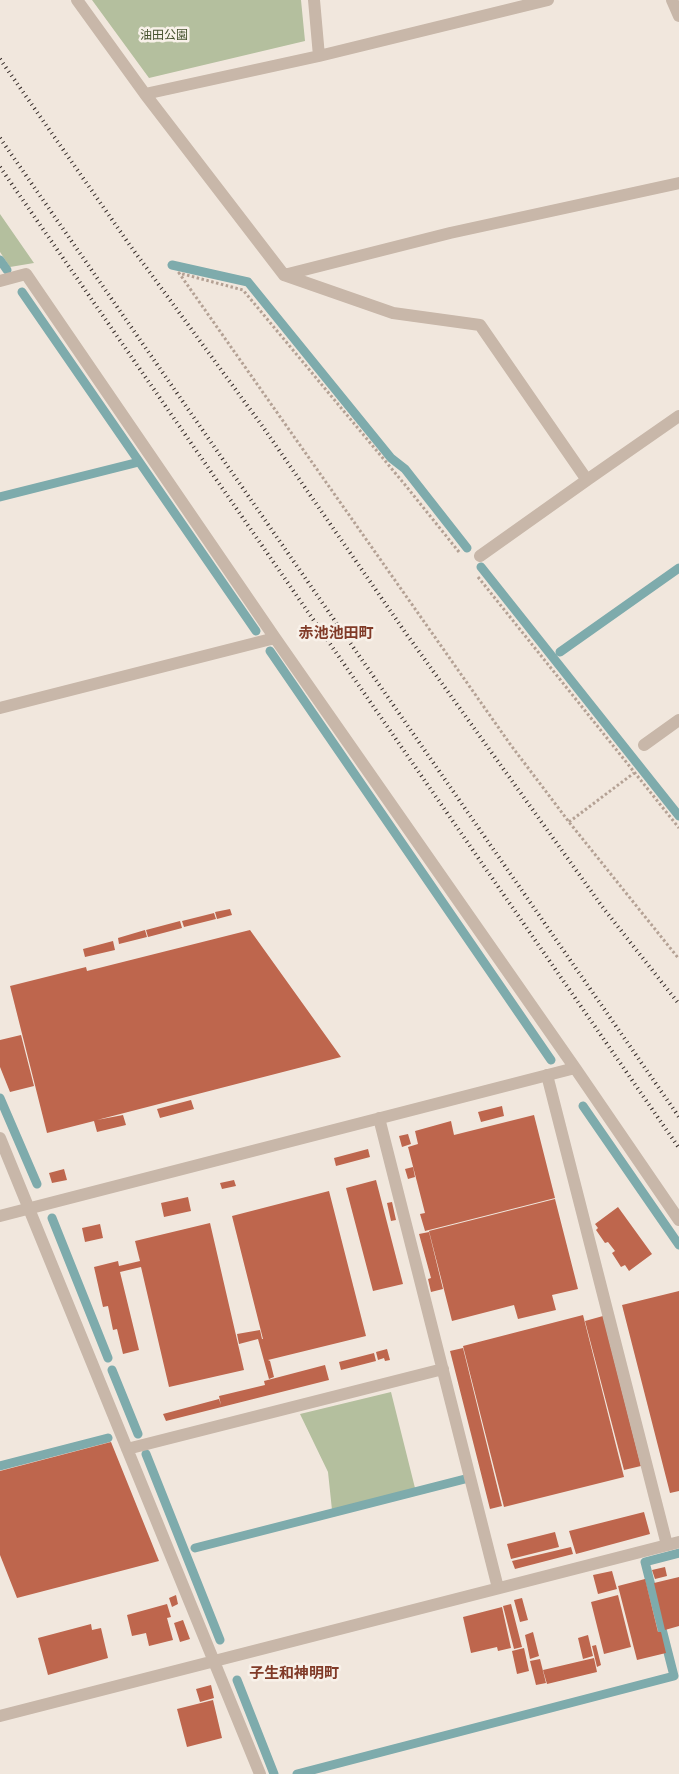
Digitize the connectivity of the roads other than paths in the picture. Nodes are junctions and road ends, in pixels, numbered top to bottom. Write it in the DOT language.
graph roads {
  1 [pos="77,0"];
  2 [pos="314,0"];
  3 [pos="548,0"];
  4 [pos="672,0"];
  5 [pos="679,16"];
  6 [pos="319,56"];
  7 [pos="144,94"];
  8 [pos="679,183"];
  9 [pos="284,275"];
  10 [pos="0,281"];
  11 [pos="679,416"];
  12 [pos="587,480"];
  13 [pos="480,556"];
  14 [pos="275,638"];
  15 [pos="0,708"];
  16 [pos="679,720"];
  17 [pos="644,745"];
  18 [pos="575,1068"];
  19 [pos="547,1075"];
  20 [pos="379,1118"];
  21 [pos="0,1138"];
  22 [pos="30,1208"];
  23 [pos="0,1216"];
  24 [pos="679,1220"];
  25 [pos="443,1369"];
  26 [pos="127,1449"];
  27 [pos="673,1543"];
  28 [pos="498,1588"];
  29 [pos="214,1661"];
  30 [pos="0,1716"];
  31 [pos="260,1774"];
  1 -- 7 [label="street"];
  2 -- 6 [label="street"];
  3 -- 6 [label="street"];
  4 -- 5 [label="street"];
  6 -- 7 [label="street"];
  7 -- 9 [label="street"];
  8 -- 9 [label="street"];
  9 -- 12 [label="street"];
  10 -- 14 [label="street"];
  11 -- 12 [label="street"];
  12 -- 13 [label="street"];
  14 -- 15 [label="street"];
  14 -- 18 [label="street"];
  16 -- 17 [label="street"];
  18 -- 19 [label="street"];
  18 -- 24 [label="street"];
  19 -- 20 [label="street"];
  19 -- 27 [label="street"];
  20 -- 22 [label="street"];
  20 -- 25 [label="street"];
  21 -- 22 [label="street"];
  22 -- 23 [label="street"];
  22 -- 26 [label="street"];
  25 -- 26 [label="street"];
  25 -- 28 [label="street"];
  26 -- 29 [label="street"];
  27 -- 28 [label="street"];
  28 -- 29 [label="street"];
  29 -- 30 [label="street"];
  29 -- 31 [label="street"];
}
